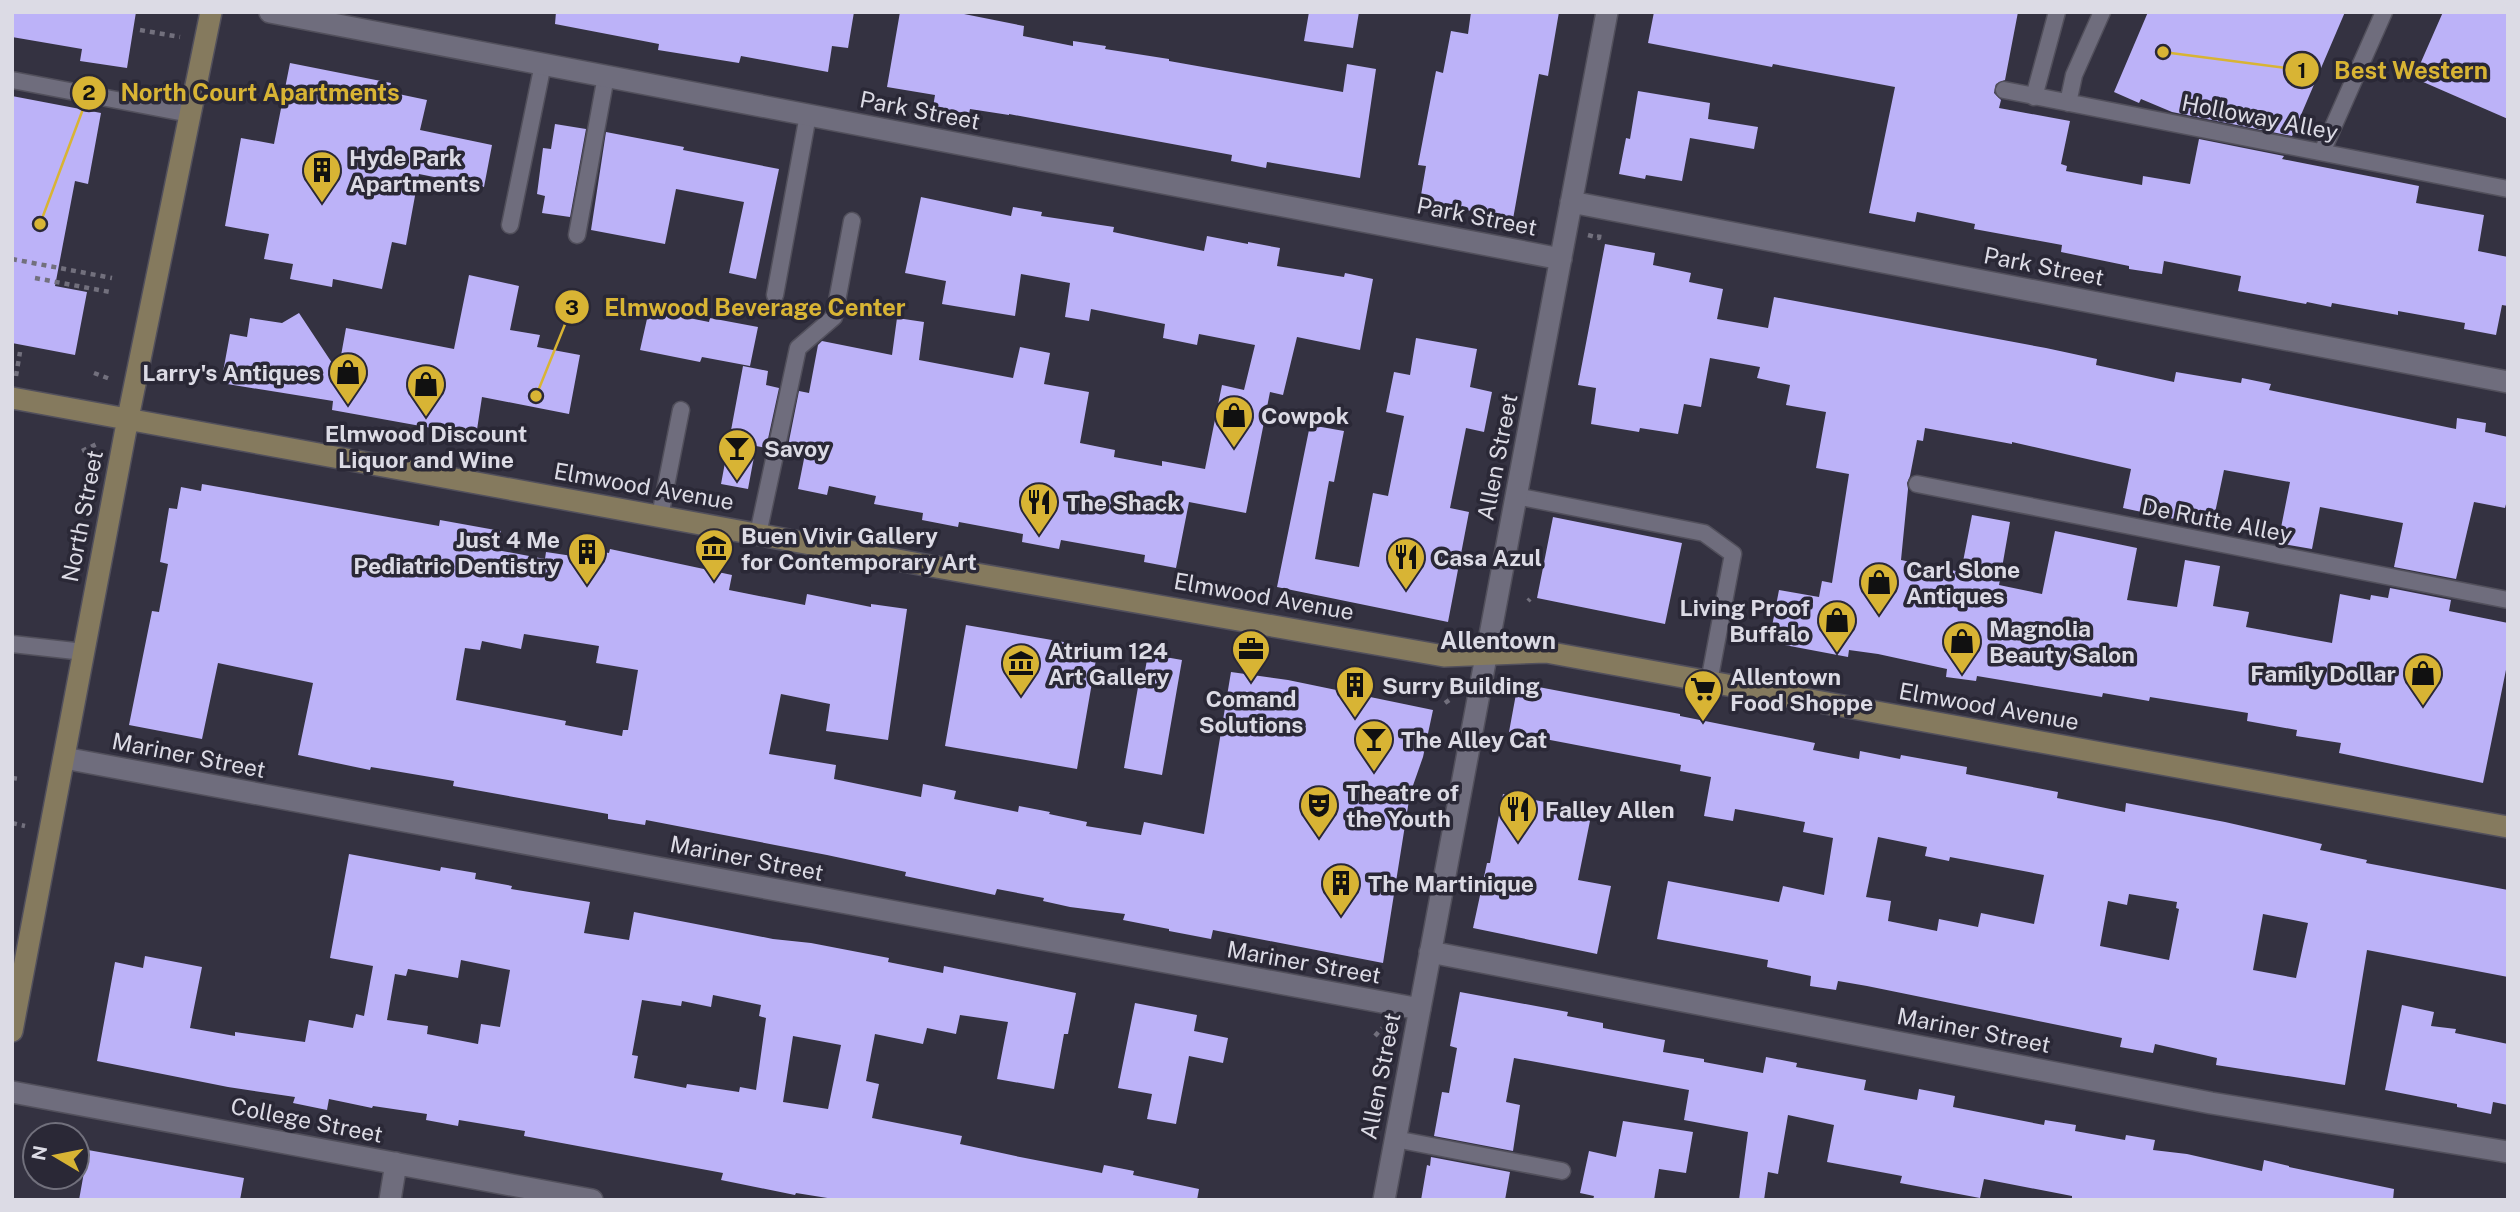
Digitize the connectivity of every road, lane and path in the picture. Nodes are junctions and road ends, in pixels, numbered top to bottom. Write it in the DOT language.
graph roads {
  1 [pos="211,12"];
  2 [pos="270,12"];
  3 [pos="1606,12"];
  4 [pos="2057,12"];
  5 [pos="2102,12"];
  6 [pos="2384,12"];
  7 [pos="139,30"];
  8 [pos="180,37"];
  9 [pos="543,64"];
  10 [pos="606,76"];
  11 [pos="12,80"];
  12 [pos="2004,90"];
  13 [pos="2034,97"];
  14 [pos="2068,103"];
  15 [pos="190,114"];
  16 [pos="808,116"];
  17 [pos="2322,152"];
  18 [pos="2508,189"];
  19 [pos="1571,202"];
  20 [pos="852,221"];
  21 [pos="510,225"];
  22 [pos="577,235"];
  23 [pos="12,259"];
  24 [pos="1561,259"];
  25 [pos="35,278"];
  26 [pos="112,278"];
  27 [pos="110,292"];
  28 [pos="775,295"];
  29 [pos="20,352"];
  30 [pos="17,370"];
  31 [pos="94,373"];
  32 [pos="110,379"];
  33 [pos="2508,382"];
  34 [pos="12,398"];
  35 [pos="681,410"];
  36 [pos="128,418"];
  37 [pos="97,444"];
  38 [pos="82,451"];
  39 [pos="1917,484"];
  40 [pos="1516,496"];
  41 [pos="660,516"];
  42 [pos="758,534"];
  43 [pos="2508,600"];
  44 [pos="12,644"];
  45 [pos="84,652"];
  46 [pos="1487,653"];
  47 [pos="1709,682"];
  48 [pos="1452,698"];
  49 [pos="1445,703"];
  50 [pos="64,758"];
  51 [pos="12,778"];
  52 [pos="20,779"];
  53 [pos="12,823"];
  54 [pos="32,827"];
  55 [pos="2508,827"];
  56 [pos="1430,952"];
  57 [pos="1420,1009"];
  58 [pos="1382,1028"];
  59 [pos="12,1031"];
  60 [pos="1375,1036"];
  61 [pos="12,1092"];
  62 [pos="1395,1139"];
  63 [pos="2508,1152"];
  64 [pos="396,1163"];
  65 [pos="1562,1171"];
  66 [pos="543,1195"];
  67 [pos="390,1200"];
  68 [pos="592,1200"];
  69 [pos="1384,1200"];
  1 -- 15 [label="street, North Street"];
  2 -- 9 [label="street, Park Street"];
  3 -- 19 [label="street, Allen Street"];
  4 -- 13 [label="lane"];
  5 -- 14 [label="lane"];
  6 -- 17 [label="lane"];
  7 -- 8 [label="path"];
  9 -- 10 [label="street, Park Street"];
  9 -- 21 [label="lane"];
  10 -- 16 [label="street, Park Street"];
  10 -- 22 [label="lane"];
  11 -- 15 [label="lane"];
  12 -- 13 [label="lane, Holloway Alley"];
  13 -- 14 [label="lane, Holloway Alley"];
  14 -- 17 [label="lane, Holloway Alley"];
  15 -- 36 [label="street, North Street"];
  16 -- 24 [label="street, Park Street"];
  16 -- 28 [label="lane"];
  17 -- 18 [label="lane, Holloway Alley"];
  19 -- 24 [label="street, Allen Street"];
  19 -- 33 [label="street, Park Street"];
  20 -- 42 [label="lane"];
  23 -- 26 [label="path"];
  24 -- 40 [label="street, Allen Street"];
  25 -- 27 [label="path"];
  29 -- 30 [label="path"];
  31 -- 32 [label="path"];
  34 -- 36 [label="street, Elmwood Avenue"];
  35 -- 41 [label="lane"];
  36 -- 41 [label="street, Elmwood Avenue"];
  36 -- 45 [label="street, North Street"];
  37 -- 38 [label="path"];
  39 -- 43 [label="lane, De Rutte Alley"];
  40 -- 46 [label="street, Allen Street"];
  40 -- 47 [label="lane"];
  41 -- 42 [label="street, Elmwood Avenue"];
  42 -- 46 [label="street, Elmwood Avenue"];
  44 -- 45 [label="lane"];
  45 -- 50 [label="street, North Street"];
  46 -- 47 [label="street, Elmwood Avenue"];
  46 -- 56 [label="street, Allen Street"];
  47 -- 55 [label="street, Elmwood Avenue"];
  48 -- 49 [label="path"];
  50 -- 57 [label="street, Mariner Street"];
  50 -- 59 [label="street, North Street"];
  51 -- 52 [label="path"];
  53 -- 54 [label="path"];
  56 -- 57 [label="street, Allen Street"];
  56 -- 63 [label="street, Mariner Street"];
  57 -- 62 [label="street, Allen Street"];
  58 -- 60 [label="path"];
  61 -- 64 [label="street, College Street"];
  62 -- 65 [label="lane"];
  62 -- 69 [label="street, Allen Street"];
  64 -- 66 [label="street, College Street"];
  64 -- 67 [label="street"];
  66 -- 68 [label="street, College Street"];
}
